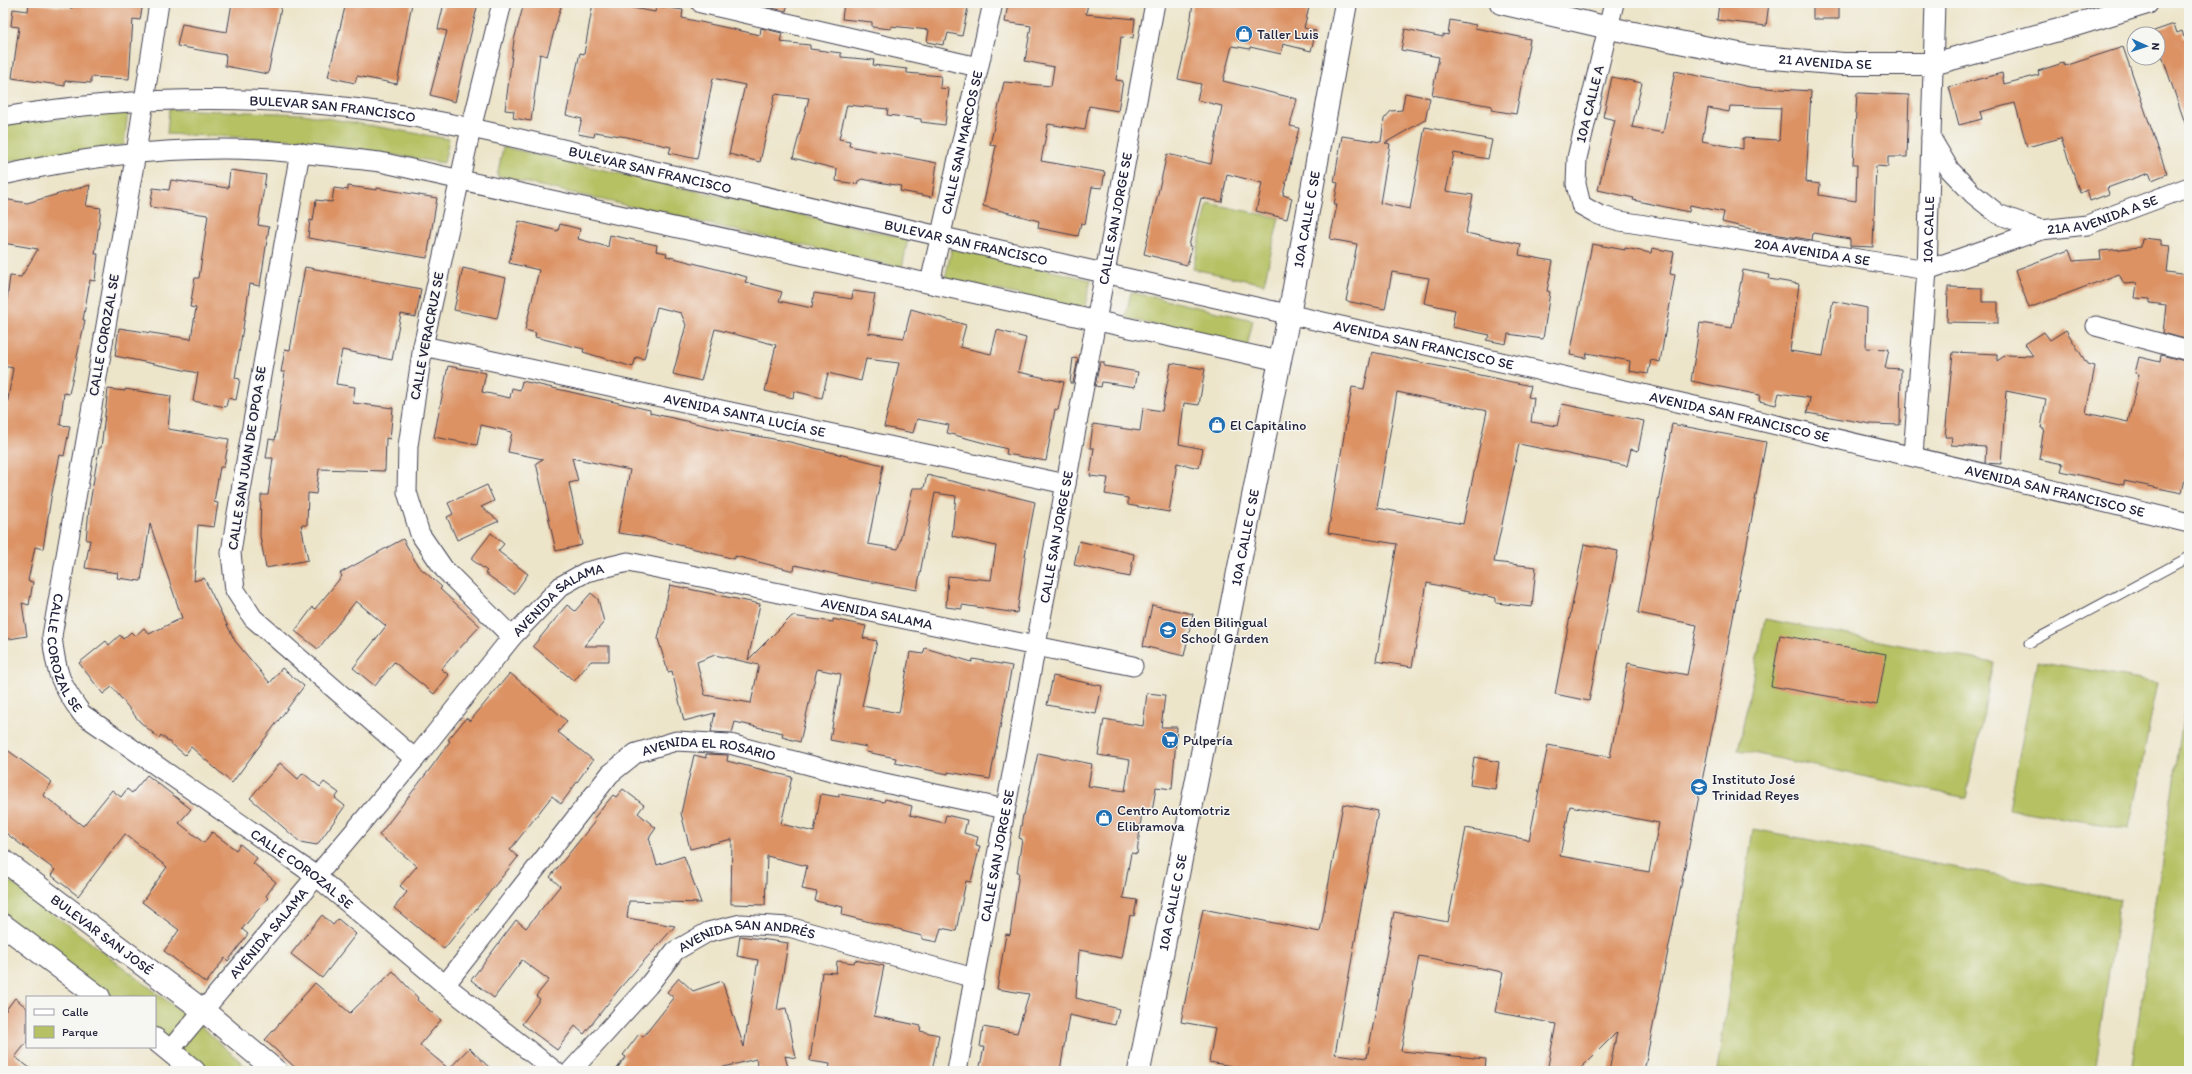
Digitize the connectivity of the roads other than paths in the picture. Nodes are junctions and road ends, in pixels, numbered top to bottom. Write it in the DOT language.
graph roads {
  1 [pos="159,3"];
  2 [pos="502,3"];
  3 [pos="701,3"];
  4 [pos="993,3"];
  5 [pos="1156,3"];
  6 [pos="1346,3"];
  7 [pos="1501,3"];
  8 [pos="1614,3"];
  9 [pos="1936,3"];
  10 [pos="2147,3"];
  11 [pos="1540,8"];
  12 [pos="1609,28"];
  13 [pos="1933,64"];
  14 [pos="978,67"];
  15 [pos="143,100"];
  16 [pos="3,117"];
  17 [pos="470,129"];
  18 [pos="1931,138"];
  19 [pos="300,152"];
  20 [pos="136,153"];
  21 [pos="3,175"];
  22 [pos="460,179"];
  23 [pos="2189,187"];
  24 [pos="1581,205"];
  25 [pos="2041,230"];
  26 [pos="940,237"];
  27 [pos="1927,270"];
  28 [pos="1106,274"];
  29 [pos="930,283"];
  30 [pos="1289,315"];
  31 [pos="1096,320"];
  32 [pos="2096,326"];
  33 [pos="423,346"];
  34 [pos="2189,351"];
  35 [pos="1279,361"];
  36 [pos="1913,455"];
  37 [pos="1066,484"];
  38 [pos="2189,523"];
  39 [pos="2189,557"];
  40 [pos="512,637"];
  41 [pos="2029,643"];
  42 [pos="1036,645"];
  43 [pos="1133,666"];
  44 [pos="415,759"];
  45 [pos="1005,809"];
  46 [pos="3,860"];
  47 [pos="316,876"];
  48 [pos="3,925"];
  49 [pos="974,978"];
  50 [pos="445,985"];
  51 [pos="98,996"];
  52 [pos="204,1011"];
  53 [pos="162,1045"];
  54 [pos="194,1071"];
  55 [pos="276,1071"];
  56 [pos="556,1071"];
  57 [pos="571,1071"];
  58 [pos="957,1071"];
  59 [pos="1139,1071"];
  1 -- 15 [label="street, CALLE COROZAL SE"];
  2 -- 17 [label="street, CALLE VERACRUZ SE"];
  3 -- 14 [label="street"];
  4 -- 14 [label="street, CALLE SAN MARCOS SE"];
  5 -- 28 [label="street, CALLE SAN JORGE SE"];
  6 -- 30 [label="street, 10A CALLE C SE"];
  7 -- 11 [label="street, 21 AVENIDA SE"];
  8 -- 12 [label="street, 10A CALLE A"];
  9 -- 13 [label="street, 10A CALLE"];
  10 -- 13 [label="street, 21 AVENIDA SE"];
  11 -- 12 [label="street, 21 AVENIDA SE"];
  12 -- 13 [label="street, 21 AVENIDA SE"];
  12 -- 24 [label="street, 10A CALLE A"];
  13 -- 18 [label="street, 10A CALLE"];
  14 -- 26 [label="street, CALLE SAN MARCOS SE"];
  15 -- 16 [label="street, BULEVAR SAN FRANCISCO"];
  15 -- 17 [label="street, BULEVAR SAN FRANCISCO"];
  15 -- 20 [label="street, CALLE COROZAL SE"];
  17 -- 22 [label="street, CALLE VERACRUZ SE"];
  17 -- 26 [label="street, BULEVAR SAN FRANCISCO"];
  18 -- 25 [label="street, 21A AVENIDA A SE"];
  18 -- 27 [label="street, 10A CALLE"];
  19 -- 20 [label="street"];
  19 -- 22 [label="street"];
  19 -- 44 [label="street, CALLE SAN JUAN DE OPOA SE"];
  20 -- 21 [label="street"];
  20 -- 47 [label="street, CALLE COROZAL SE"];
  22 -- 29 [label="street"];
  22 -- 33 [label="street, CALLE VERACRUZ SE"];
  23 -- 25 [label="street, 21A AVENIDA A SE"];
  24 -- 27 [label="street, 20A AVENIDA A SE"];
  25 -- 27 [label="street, 20A AVENIDA A SE"];
  26 -- 28 [label="street, BULEVAR SAN FRANCISCO"];
  26 -- 29 [label="street, CALLE SAN MARCOS SE"];
  27 -- 36 [label="street, 10A CALLE"];
  28 -- 30 [label="street, BULEVAR SAN FRANCISCO"];
  28 -- 31 [label="street, CALLE SAN JORGE SE"];
  29 -- 31 [label="street"];
  30 -- 35 [label="street, 10A CALLE C SE"];
  30 -- 36 [label="street, AVENIDA SAN FRANCISCO SE"];
  31 -- 35 [label="street"];
  31 -- 37 [label="street, CALLE SAN JORGE SE"];
  32 -- 34 [label="street"];
  33 -- 37 [label="street, AVENIDA SANTA LUCÍA SE"];
  33 -- 40 [label="street, CALLE VERACRUZ SE"];
  35 -- 59 [label="street, 10A CALLE C SE"];
  36 -- 38 [label="street, AVENIDA SAN FRANCISCO SE"];
  37 -- 42 [label="street, CALLE SAN JORGE SE"];
  39 -- 41 [label="lane"];
  40 -- 42 [label="street, AVENIDA SALAMA"];
  40 -- 44 [label="street, AVENIDA SALAMA"];
  42 -- 43 [label="street, AVENIDA SALAMA"];
  42 -- 45 [label="street, CALLE SAN JORGE SE"];
  44 -- 47 [label="street, AVENIDA SALAMA"];
  45 -- 49 [label="street, CALLE SAN JORGE SE"];
  45 -- 50 [label="street, AVENIDA EL ROSARIO"];
  46 -- 52 [label="street, BULEVAR SAN JOSÉ"];
  47 -- 50 [label="street, CALLE COROZAL SE"];
  47 -- 52 [label="street, AVENIDA SALAMA"];
  48 -- 51 [label="street"];
  49 -- 57 [label="street, AVENIDA SAN ANDRÉS"];
  49 -- 58 [label="street, CALLE SAN JORGE SE"];
  50 -- 56 [label="street, CALLE COROZAL SE"];
  52 -- 53 [label="street, AVENIDA SALAMA"];
  52 -- 55 [label="street, BULEVAR SAN JOSÉ"];
  53 -- 54 [label="street"];
}
